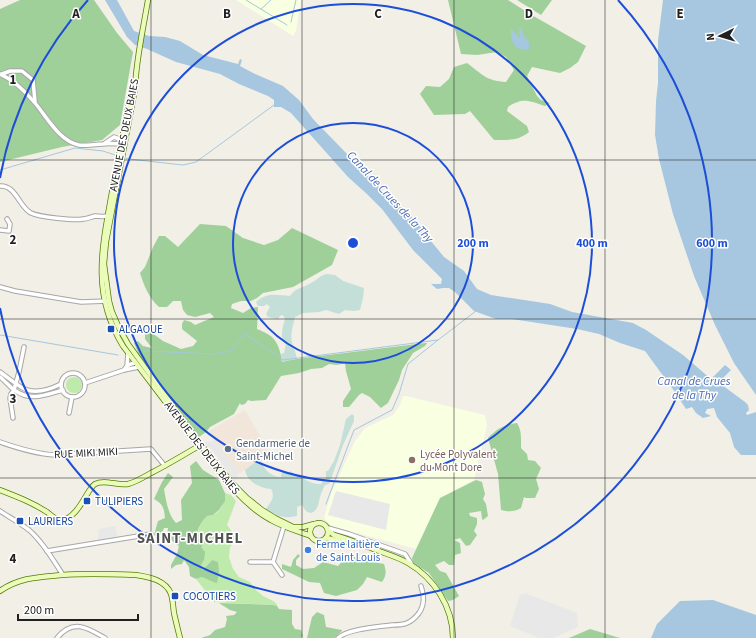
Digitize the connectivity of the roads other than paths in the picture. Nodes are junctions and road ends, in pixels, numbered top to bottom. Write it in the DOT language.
graph roads {
  1 [pos="148,0"];
  2 [pos="136,73"];
  3 [pos="1,74"];
  4 [pos="35,104"];
  5 [pos="123,132"];
  6 [pos="114,137"];
  7 [pos="123,143"];
  8 [pos="104,144"];
  9 [pos="120,161"];
  10 [pos="0,186"];
  11 [pos="107,216"];
  12 [pos="6,219"];
  13 [pos="0,230"];
  14 [pos="0,287"];
  15 [pos="107,302"];
  16 [pos="24,346"];
  17 [pos="128,353"];
  18 [pos="137,365"];
  19 [pos="127,366"];
  20 [pos="124,370"];
  21 [pos="0,372"];
  22 [pos="0,377"];
  23 [pos="16,383"];
  24 [pos="85,383"];
  25 [pos="157,383"];
  26 [pos="61,384"];
  27 [pos="14,390"];
  28 [pos="63,390"];
  29 [pos="72,397"];
  30 [pos="69,413"];
  31 [pos="13,418"];
  32 [pos="0,442"];
  33 [pos="200,446"];
  34 [pos="165,466"];
  35 [pos="0,490"];
  36 [pos="0,511"];
  37 [pos="314,524"];
  38 [pos="284,526"];
  39 [pos="328,530"];
  40 [pos="151,534"];
  41 [pos="311,536"];
  42 [pos="326,538"];
  43 [pos="375,550"];
  44 [pos="47,551"];
  45 [pos="250,562"];
  46 [pos="273,562"];
  47 [pos="412,566"];
  48 [pos="63,575"];
  49 [pos="282,575"];
  50 [pos="421,586"];
  51 [pos="0,590"];
  52 [pos="57,638"];
  53 [pos="105,638"];
  54 [pos="180,638"];
  55 [pos="338,638"];
  56 [pos="453,638"];
  1 -- 2 [label="main road"];
  2 -- 5 [label="main road, AVENUE DES DEUX BAIES"];
  2 -- 7 [label="main road, AVENUE DES DEUX BAIES"];
  3 -- 4 [label="street"];
  3 -- 4 [label="street"];
  4 -- 8 [label="street"];
  5 -- 6 [label="street"];
  5 -- 7 [label="main road, AVENUE DES DEUX BAIES"];
  6 -- 7 [label="street"];
  6 -- 8 [label="street"];
  7 -- 8 [label="street"];
  7 -- 9 [label="main road, AVENUE DES DEUX BAIES"];
  9 -- 11 [label="main road, AVENUE DES DEUX BAIES"];
  9 -- 15 [label="main road, AVENUE DES DEUX BAIES"];
  10 -- 11 [label="street"];
  11 -- 15 [label="main road, AVENUE DES DEUX BAIES"];
  12 -- 13 [label="street"];
  14 -- 15 [label="street"];
  15 -- 17 [label="main road, AVENUE DES DEUX BAIES"];
  15 -- 25 [label="main road, AVENUE DES DEUX BAIES"];
  16 -- 23 [label="street"];
  17 -- 18 [label="main road, AVENUE DES DEUX BAIES"];
  17 -- 19 [label="street"];
  18 -- 19 [label="street"];
  18 -- 20 [label="street"];
  18 -- 25 [label="street"];
  18 -- 33 [label="main road, AVENUE DES DEUX BAIES"];
  19 -- 20 [label="street"];
  20 -- 24 [label="street"];
  21 -- 23 [label="street"];
  22 -- 27 [label="street"];
  23 -- 26 [label="street"];
  23 -- 27 [label="street"];
  24 -- 26 [label="street"];
  24 -- 29 [label="street"];
  25 -- 33 [label="main road, AVENUE DES DEUX BAIES"];
  26 -- 28 [label="street"];
  27 -- 28 [label="street"];
  27 -- 31 [label="street"];
  28 -- 29 [label="street"];
  29 -- 30 [label="street"];
  32 -- 34 [label="street, RUE MIKI MIKI"];
  33 -- 34 [label="main road"];
  33 -- 37 [label="main road, AVENUE DES DEUX BAIES"];
  33 -- 38 [label="main road, AVENUE DES DEUX BAIES"];
  34 -- 35 [label="main road"];
  36 -- 44 [label="street"];
  37 -- 39 [label="main road, AVENUE DES DEUX BAIES"];
  37 -- 41 [label="main road"];
  38 -- 41 [label="main road, AVENUE DES DEUX BAIES"];
  38 -- 46 [label="street"];
  39 -- 42 [label="main road"];
  39 -- 43 [label="main road, AVENUE DES DEUX BAIES"];
  39 -- 47 [label="street"];
  40 -- 44 [label="street"];
  41 -- 42 [label="main road, AVENUE DES DEUX BAIES"];
  42 -- 43 [label="main road, AVENUE DES DEUX BAIES"];
  43 -- 47 [label="main road, AVENUE DES DEUX BAIES"];
  44 -- 48 [label="street"];
  45 -- 46 [label="street"];
  46 -- 49 [label="street"];
  47 -- 56 [label="main road, AVENUE DES DEUX BAIES"];
  48 -- 51 [label="main road"];
  48 -- 54 [label="main road"];
  50 -- 55 [label="street"];
  52 -- 53 [label="street"];
}
